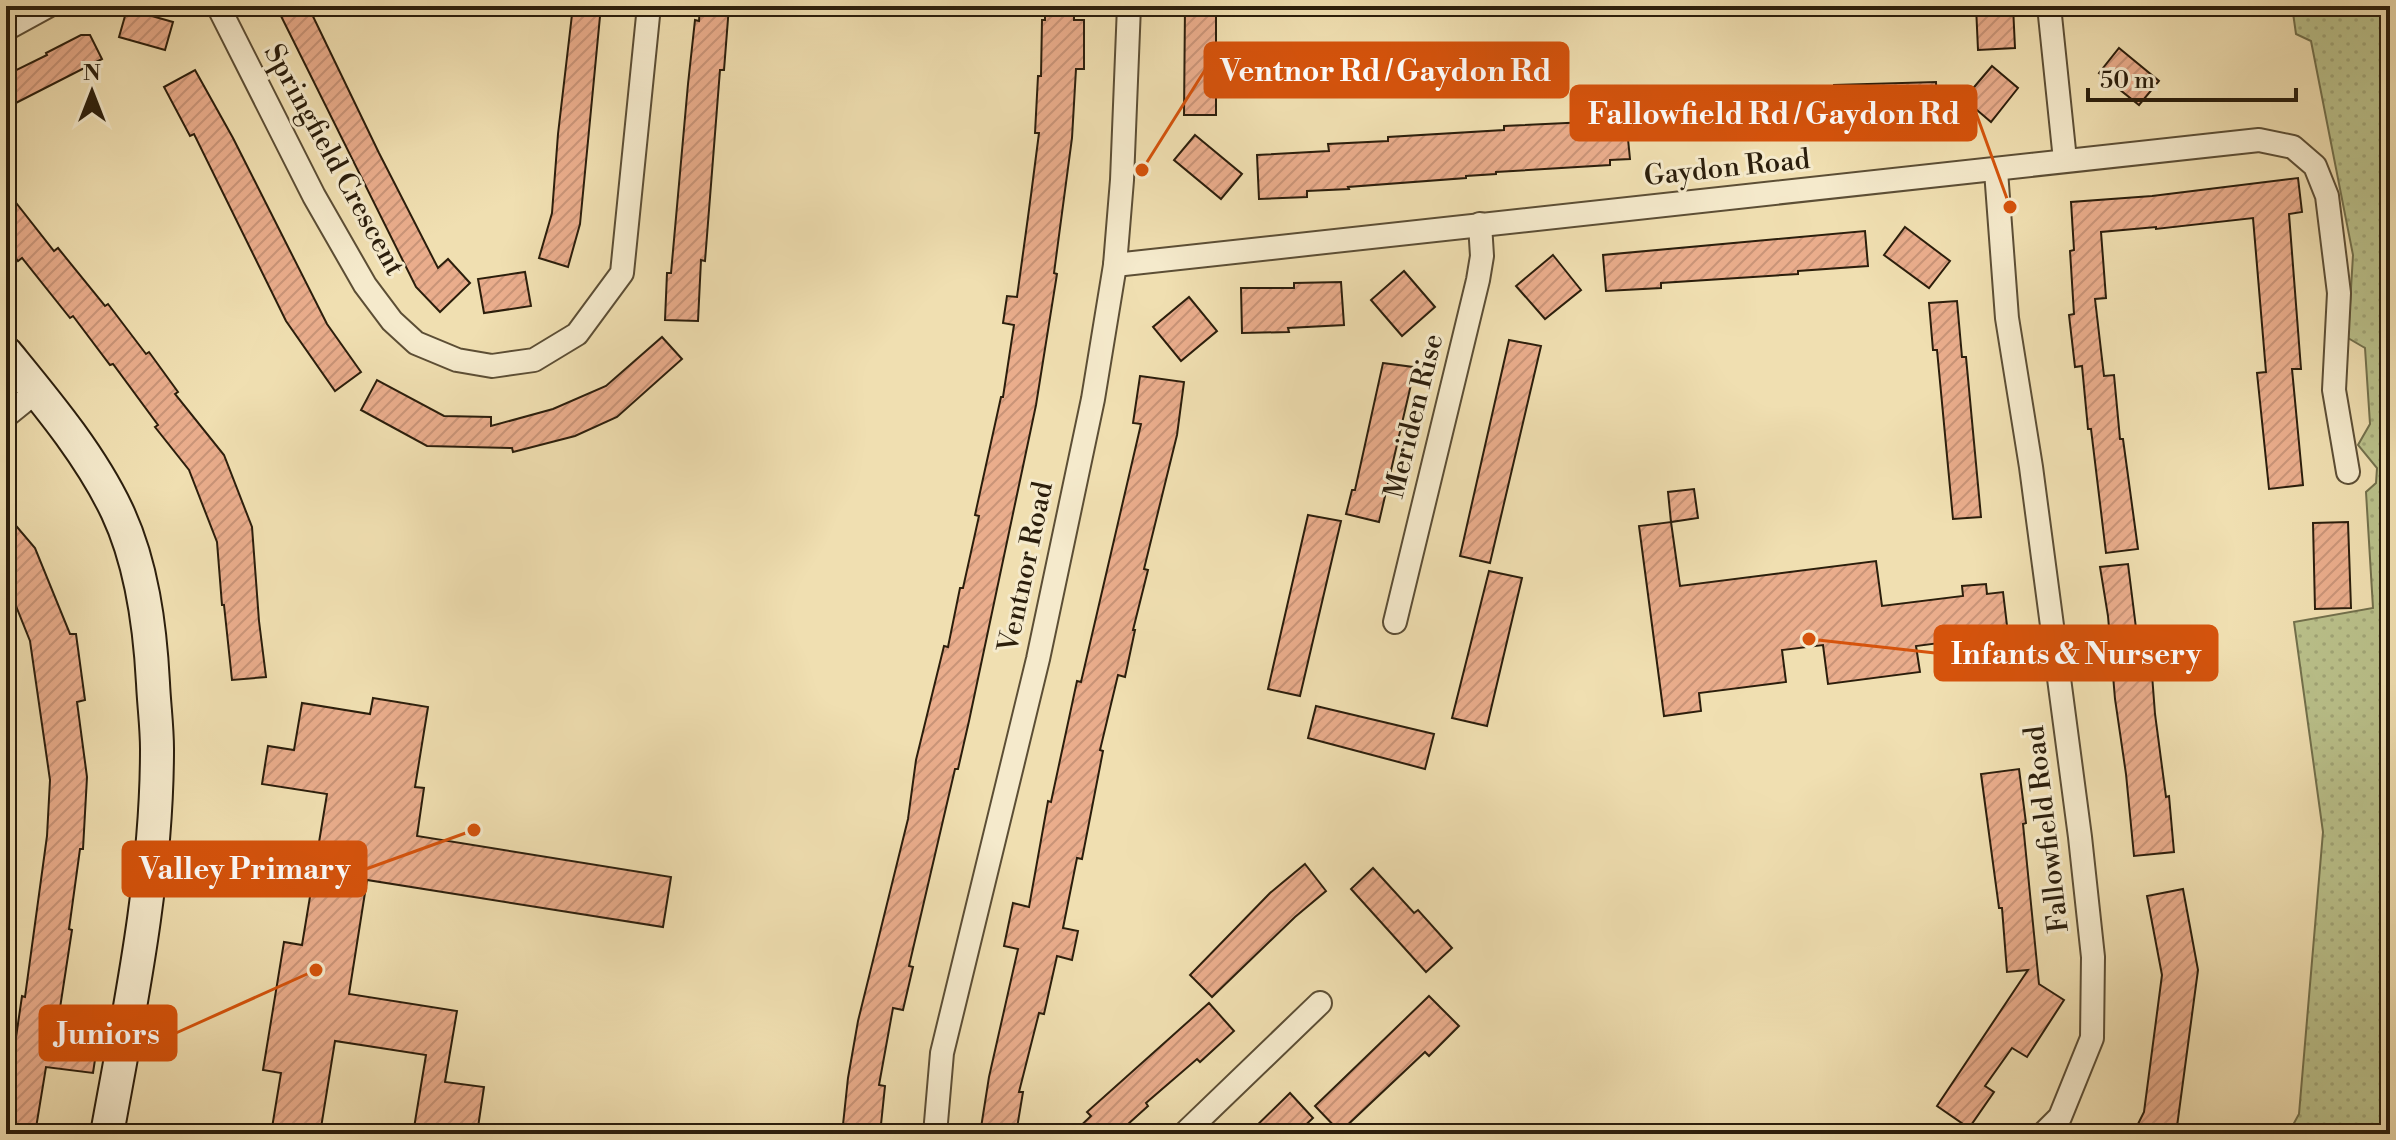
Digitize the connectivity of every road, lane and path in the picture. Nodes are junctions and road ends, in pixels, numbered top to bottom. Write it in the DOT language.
graph roads {
  1 [pos="48,6"];
  2 [pos="218,6"];
  3 [pos="649,6"];
  4 [pos="1129,6"];
  5 [pos="2049,6"];
  6 [pos="6,29"];
  7 [pos="2065,160"];
  8 [pos="1996,171"];
  9 [pos="1480,224"];
  10 [pos="1115,265"];
  11 [pos="6,353"];
  12 [pos="37,391"];
  13 [pos="6,416"];
  14 [pos="2348,472"];
  15 [pos="1395,622"];
  16 [pos="1320,1003"];
  17 [pos="107,1134"];
  18 [pos="935,1134"];
  19 [pos="1184,1134"];
  20 [pos="2043,1134"];
  1 -- 6 [label="street"];
  2 -- 3 [label="street, Springfield Crescent"];
  4 -- 10 [label="street, Ventnor Road"];
  5 -- 7 [label="street"];
  7 -- 8 [label="street, Gaydon Road"];
  7 -- 14 [label="street, Gaydon Road"];
  8 -- 9 [label="street, Gaydon Road"];
  8 -- 20 [label="street, Fallowfield Road"];
  9 -- 10 [label="street, Gaydon Road"];
  9 -- 15 [label="street, Meriden Rise"];
  10 -- 18 [label="street, Ventnor Road"];
  11 -- 12 [label="street"];
  12 -- 13 [label="street"];
  12 -- 17 [label="street"];
  16 -- 19 [label="street"];
}
